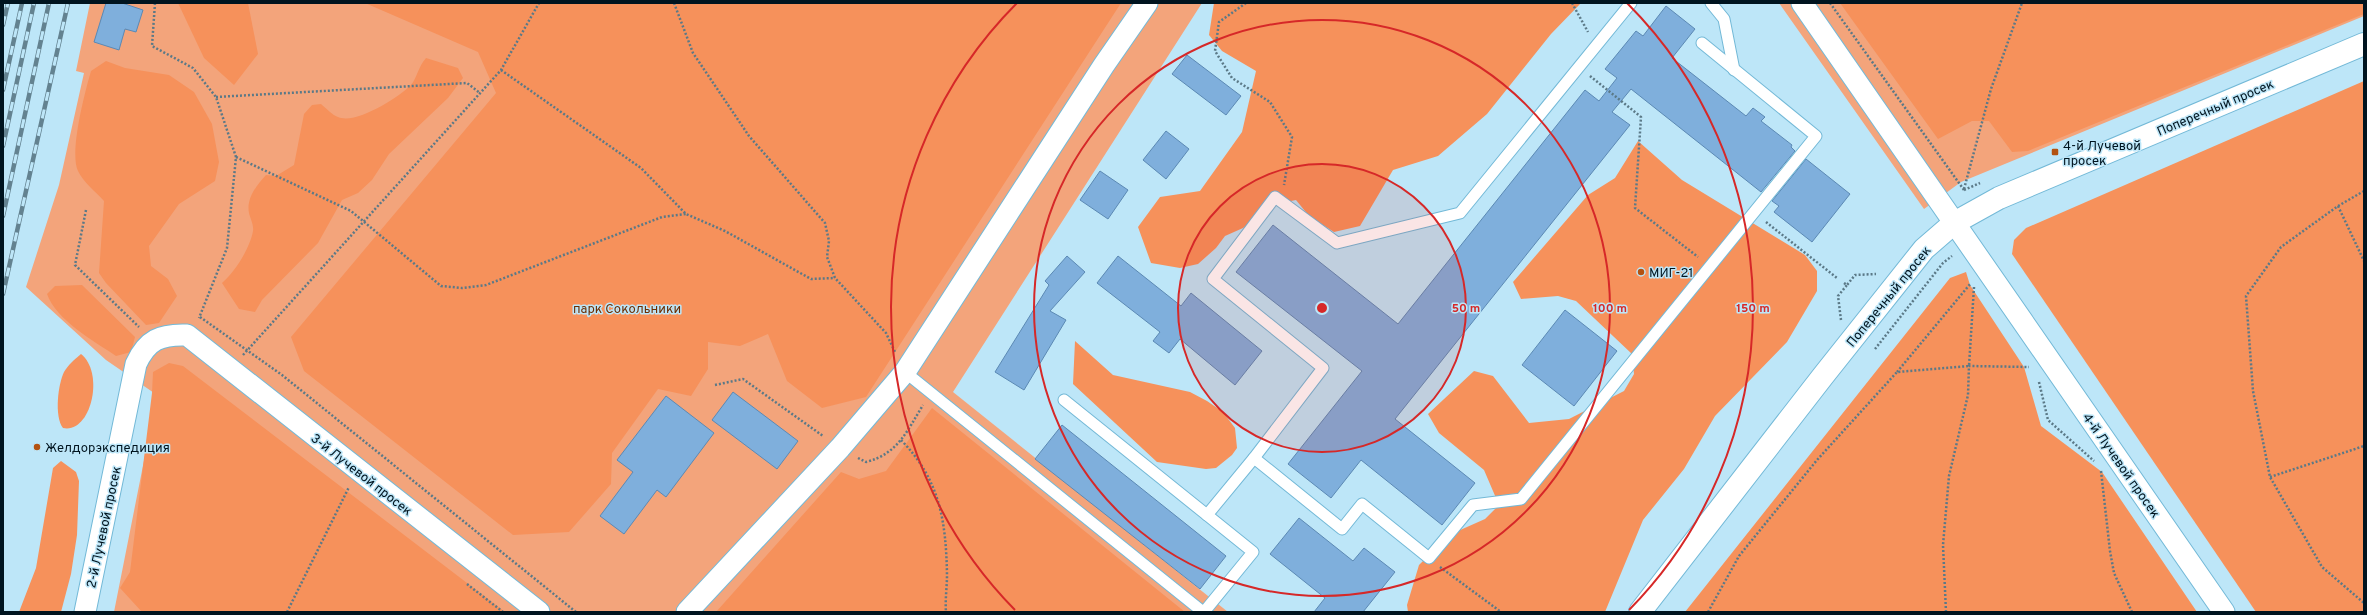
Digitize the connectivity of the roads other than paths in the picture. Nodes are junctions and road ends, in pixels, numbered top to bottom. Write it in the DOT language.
graph roads {
  1 [pos="1147,3"];
  2 [pos="1631,3"];
  3 [pos="1713,3"];
  4 [pos="1802,3"];
  5 [pos="1702,43"];
  6 [pos="2364,44"];
  7 [pos="1734,70"];
  8 [pos="1954,223"];
  9 [pos="190,327"];
  10 [pos="905,372"];
  11 [pos="1064,400"];
  12 [pos="1254,458"];
  13 [pos="1207,515"];
  14 [pos="85,612"];
  15 [pos="539,612"];
  16 [pos="687,612"];
  17 [pos="1203,612"];
  18 [pos="1640,612"];
  19 [pos="2224,612"];
  1 -- 10 [label="street"];
  2 -- 12 [label="lane"];
  3 -- 7 [label="lane"];
  4 -- 8 [label="street, 4-й Лучевой просек"];
  5 -- 7 [label="lane"];
  6 -- 8 [label="street, Поперечный просек"];
  7 -- 12 [label="lane"];
  8 -- 18 [label="street, Поперечный просек"];
  8 -- 19 [label="street, 4-й Лучевой просек"];
  9 -- 14 [label="street, 2-й Лучевой просек"];
  9 -- 15 [label="street, 3-й Лучевой просек"];
  10 -- 16 [label="street"];
  10 -- 17 [label="lane"];
  11 -- 13 [label="lane"];
  12 -- 13 [label="lane"];
  13 -- 17 [label="lane"];
}
